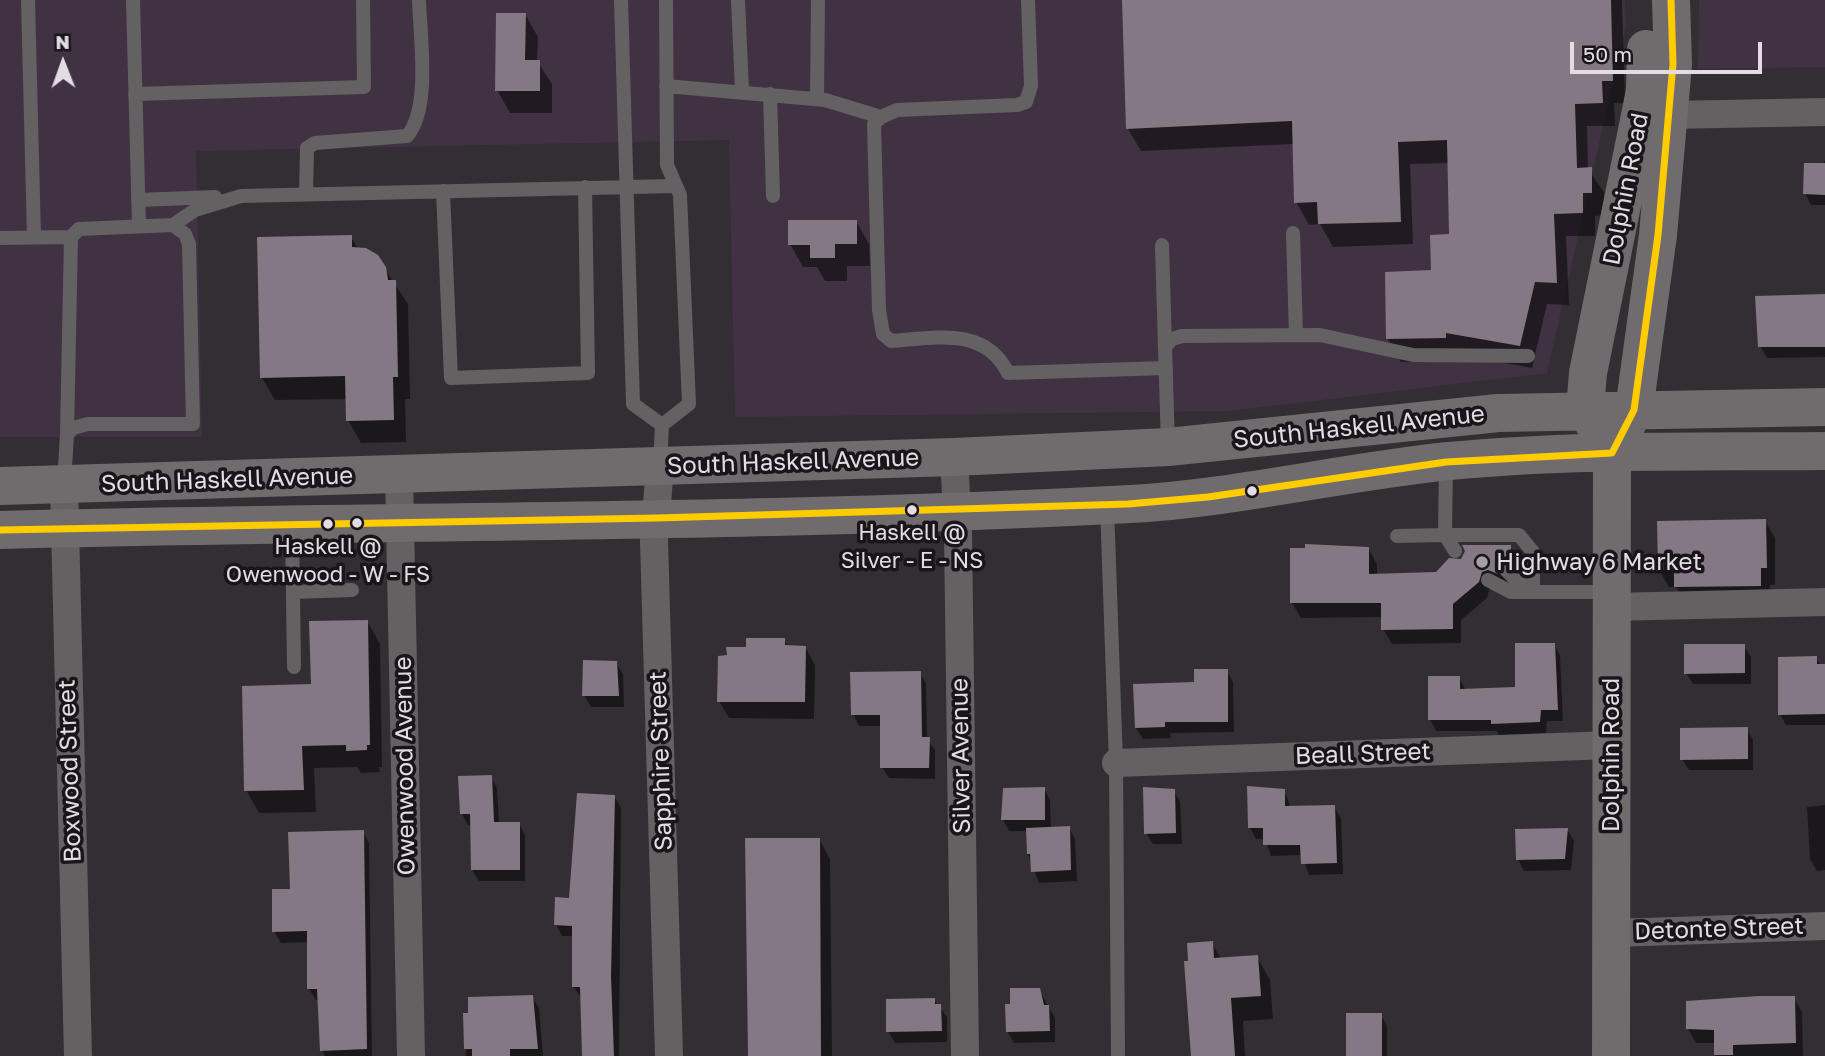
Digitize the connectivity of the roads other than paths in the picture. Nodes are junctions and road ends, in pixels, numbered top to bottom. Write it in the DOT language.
graph roads {
  1 [pos="28,0"];
  2 [pos="133,0"];
  3 [pos="363,0"];
  4 [pos="419,0"];
  5 [pos="621,0"];
  6 [pos="666,0"];
  7 [pos="738,0"];
  8 [pos="818,0"];
  9 [pos="1028,0"];
  10 [pos="1647,0"];
  11 [pos="1671,0"];
  12 [pos="666,86"];
  13 [pos="742,92"];
  14 [pos="135,94"];
  15 [pos="770,94"];
  16 [pos="817,99"];
  17 [pos="1825,112"];
  18 [pos="1669,115"];
  19 [pos="881,117"];
  20 [pos="626,186"];
  21 [pos="675,186"];
  22 [pos="585,187"];
  23 [pos="443,191"];
  24 [pos="306,194"];
  25 [pos="241,196"];
  26 [pos="773,196"];
  27 [pos="138,200"];
  28 [pos="173,225"];
  29 [pos="139,226"];
  30 [pos="1293,233"];
  31 [pos="34,237"];
  32 [pos="71,237"];
  33 [pos="0,238"];
  34 [pos="1162,245"];
  35 [pos="1296,335"];
  36 [pos="1165,346"];
  37 [pos="1528,356"];
  38 [pos="1166,368"];
  39 [pos="1825,407"];
  40 [pos="1585,410"];
  41 [pos="1634,410"];
  42 [pos="662,425"];
  43 [pos="67,434"];
  44 [pos="1168,446"];
  45 [pos="1825,451"];
  46 [pos="1612,453"];
  47 [pos="954,457"];
  48 [pos="1446,462"];
  49 [pos="660,466"];
  50 [pos="399,475"];
  51 [pos="64,485"];
  52 [pos="0,486"];
  53 [pos="1171,500"];
  54 [pos="1107,504"];
  55 [pos="957,510"];
  56 [pos="657,518"];
  57 [pos="400,523"];
  58 [pos="292,525"];
  59 [pos="64,528"];
  60 [pos="0,530"];
  61 [pos="1445,535"];
  62 [pos="1396,536"];
  63 [pos="1455,551"];
  64 [pos="1506,569"];
  65 [pos="1488,580"];
  66 [pos="1532,586"];
  67 [pos="352,590"];
  68 [pos="293,592"];
  69 [pos="1612,600"];
  70 [pos="1825,602"];
  71 [pos="294,667"];
  72 [pos="1611,745"];
  73 [pos="1116,763"];
  74 [pos="1825,926"];
  75 [pos="1613,933"];
  76 [pos="78,1056"];
  77 [pos="411,1056"];
  78 [pos="669,1056"];
  79 [pos="965,1056"];
  80 [pos="1118,1056"];
  81 [pos="1611,1056"];
  1 -- 31 [label="lane"];
  2 -- 14 [label="lane"];
  3 -- 14 [label="lane"];
  4 -- 24 [label="lane"];
  5 -- 20 [label="lane"];
  6 -- 12 [label="lane"];
  7 -- 13 [label="lane"];
  8 -- 16 [label="lane"];
  9 -- 19 [label="lane"];
  10 -- 40 [label="main road, Dolphin Road"];
  11 -- 18 [label="main road, Dolphin Road"];
  12 -- 13 [label="lane"];
  12 -- 21 [label="lane"];
  13 -- 15 [label="lane"];
  14 -- 27 [label="lane"];
  15 -- 16 [label="lane"];
  15 -- 26 [label="lane"];
  16 -- 19 [label="lane"];
  17 -- 18 [label="street"];
  18 -- 41 [label="main road, Dolphin Road"];
  19 -- 38 [label="lane"];
  20 -- 21 [label="lane"];
  20 -- 22 [label="lane"];
  20 -- 42 [label="lane"];
  21 -- 42 [label="lane"];
  22 -- 23 [label="lane"];
  22 -- 23 [label="lane"];
  23 -- 24 [label="lane"];
  24 -- 25 [label="lane"];
  25 -- 27 [label="lane"];
  25 -- 28 [label="lane"];
  27 -- 29 [label="lane"];
  28 -- 29 [label="lane"];
  28 -- 43 [label="lane"];
  29 -- 32 [label="lane"];
  30 -- 35 [label="lane"];
  31 -- 32 [label="lane"];
  31 -- 33 [label="lane"];
  32 -- 43 [label="lane"];
  34 -- 36 [label="lane"];
  35 -- 36 [label="lane"];
  35 -- 37 [label="lane"];
  36 -- 38 [label="lane"];
  38 -- 44 [label="lane"];
  39 -- 41 [label="main road, South Haskell Avenue"];
  40 -- 41 [label="main road, South Haskell Avenue"];
  40 -- 44 [label="main road, South Haskell Avenue"];
  40 -- 46 [label="main road"];
  41 -- 46 [label="main road, Dolphin Road"];
  42 -- 49 [label="lane"];
  43 -- 51 [label="lane"];
  44 -- 47 [label="main road, South Haskell Avenue"];
  44 -- 53 [label="main road"];
  45 -- 46 [label="main road, South Haskell Avenue"];
  46 -- 48 [label="main road, South Haskell Avenue"];
  46 -- 69 [label="main road, Dolphin Road"];
  47 -- 49 [label="main road, South Haskell Avenue"];
  47 -- 55 [label="street, Silver Avenue"];
  48 -- 53 [label="main road, South Haskell Avenue"];
  48 -- 61 [label="lane"];
  49 -- 50 [label="main road, South Haskell Avenue"];
  49 -- 56 [label="street, Sapphire Street"];
  50 -- 51 [label="main road, South Haskell Avenue"];
  50 -- 57 [label="street, Owenwood Avenue"];
  51 -- 52 [label="main road, South Haskell Avenue"];
  51 -- 59 [label="street, Boxwood Street"];
  53 -- 54 [label="main road, South Haskell Avenue"];
  54 -- 55 [label="main road, South Haskell Avenue"];
  54 -- 73 [label="lane"];
  55 -- 56 [label="main road, South Haskell Avenue"];
  55 -- 79 [label="street, Silver Avenue"];
  56 -- 57 [label="main road, South Haskell Avenue"];
  56 -- 78 [label="street, Sapphire Street"];
  57 -- 58 [label="main road, South Haskell Avenue"];
  57 -- 77 [label="street, Owenwood Avenue"];
  58 -- 59 [label="main road, South Haskell Avenue"];
  58 -- 68 [label="lane"];
  59 -- 60 [label="main road, South Haskell Avenue"];
  59 -- 76 [label="street, Boxwood Street"];
  61 -- 62 [label="lane"];
  61 -- 63 [label="lane"];
  61 -- 66 [label="lane"];
  64 -- 66 [label="lane"];
  65 -- 66 [label="lane"];
  66 -- 69 [label="lane"];
  67 -- 68 [label="lane"];
  68 -- 71 [label="lane"];
  69 -- 70 [label="street"];
  69 -- 72 [label="main road, Dolphin Road"];
  72 -- 73 [label="street, Beall Street"];
  72 -- 75 [label="main road, Dolphin Road"];
  73 -- 80 [label="lane"];
  74 -- 75 [label="street, Detonte Street"];
  75 -- 81 [label="main road, Dolphin Road"];
}
